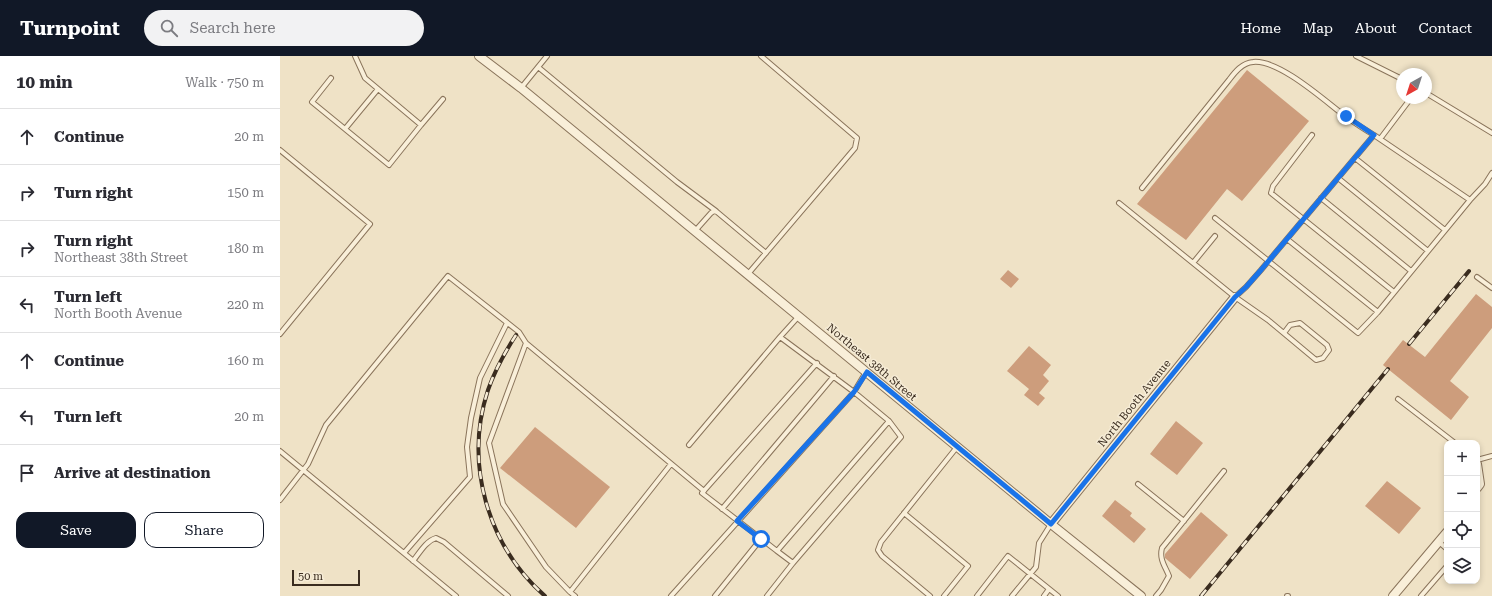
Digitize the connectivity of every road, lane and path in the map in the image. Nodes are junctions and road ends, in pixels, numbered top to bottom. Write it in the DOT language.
graph roads {
  1 [pos="355,56"];
  2 [pos="479,56"];
  3 [pos="547,56"];
  4 [pos="761,56"];
  5 [pos="1356,56"];
  6 [pos="538,67"];
  7 [pos="1396,76"];
  8 [pos="331,78"];
  9 [pos="521,88"];
  10 [pos="378,89"];
  11 [pos="1432,97"];
  12 [pos="443,99"];
  13 [pos="1406,104"];
  14 [pos="421,125"];
  15 [pos="345,129"];
  16 [pos="1492,133"];
  17 [pos="1312,135"];
  18 [pos="1374,135"];
  19 [pos="1380,139"];
  20 [pos="280,150"];
  21 [pos="1355,158"];
  22 [pos="1492,173"];
  23 [pos="1338,178"];
  24 [pos="1142,188"];
  25 [pos="1321,198"];
  26 [pos="1470,200"];
  27 [pos="1119,203"];
  28 [pos="716,211"];
  29 [pos="1215,218"];
  30 [pos="1303,219"];
  31 [pos="1445,230"];
  32 [pos="695,231"];
  33 [pos="1215,236"];
  34 [pos="1287,239"];
  35 [pos="1428,251"];
  36 [pos="766,253"];
  37 [pos="1268,262"];
  38 [pos="1193,263"];
  39 [pos="1411,272"];
  40 [pos="748,274"];
  41 [pos="1477,277"];
  42 [pos="1492,288"];
  43 [pos="1394,292"];
  44 [pos="1235,297"];
  45 [pos="1378,312"];
  46 [pos="799,316"];
  47 [pos="507,323"];
  48 [pos="1284,333"];
  49 [pos="280,334"];
  50 [pos="780,337"];
  51 [pos="526,343"];
  52 [pos="816,363"];
  53 [pos="867,372"];
  54 [pos="834,376"];
  55 [pos="854,392"];
  56 [pos="1398,399"];
  57 [pos="889,421"];
  58 [pos="1451,440"];
  59 [pos="689,445"];
  60 [pos="957,447"];
  61 [pos="280,451"];
  62 [pos="1492,456"];
  63 [pos="1480,459"];
  64 [pos="672,464"];
  65 [pos="303,470"];
  66 [pos="1224,471"];
  67 [pos="1138,484"];
  68 [pos="704,491"];
  69 [pos="280,500"];
  70 [pos="722,509"];
  71 [pos="904,513"];
  72 [pos="737,521"];
  73 [pos="1184,521"];
  74 [pos="1051,524"];
  75 [pos="1444,535"];
  76 [pos="761,539"];
  77 [pos="1438,542"];
  78 [pos="1446,548"];
  79 [pos="777,551"];
  80 [pos="404,553"];
  81 [pos="413,561"];
  82 [pos="793,563"];
  83 [pos="1444,569"];
  84 [pos="1030,574"];
  85 [pos="1049,589"];
  86 [pos="570,592"];
  87 [pos="456,596"];
  88 [pos="508,596"];
  89 [pos="575,596"];
  90 [pos="671,596"];
  91 [pos="715,596"];
  92 [pos="767,596"];
  93 [pos="930,596"];
  94 [pos="944,596"];
  95 [pos="977,596"];
  96 [pos="1012,596"];
  97 [pos="1044,596"];
  98 [pos="1058,596"];
  99 [pos="1141,596"];
  100 [pos="1156,596"];
  101 [pos="1393,596"];
  102 [pos="1421,596"];
  1 -- 10 [label="lane"];
  2 -- 9 [label="street, Northeast 38th Street"];
  3 -- 6 [label="lane"];
  4 -- 36 [label="lane"];
  5 -- 7 [label="lane"];
  6 -- 9 [label="lane"];
  6 -- 28 [label="lane"];
  8 -- 15 [label="lane"];
  9 -- 32 [label="street, Northeast 38th Street"];
  10 -- 14 [label="lane"];
  10 -- 15 [label="lane"];
  11 -- 16 [label="lane"];
  12 -- 14 [label="lane"];
  13 -- 19 [label="lane"];
  14 -- 15 [label="lane"];
  17 -- 30 [label="lane"];
  18 -- 19 [label="lane"];
  18 -- 21 [label="lane"];
  18 -- 24 [label="lane"];
  19 -- 26 [label="lane"];
  20 -- 49 [label="lane"];
  21 -- 23 [label="lane"];
  21 -- 31 [label="lane"];
  22 -- 26 [label="lane"];
  23 -- 25 [label="lane"];
  23 -- 35 [label="lane"];
  25 -- 30 [label="lane"];
  25 -- 39 [label="lane"];
  26 -- 31 [label="lane"];
  27 -- 38 [label="lane"];
  28 -- 32 [label="lane"];
  28 -- 36 [label="lane"];
  29 -- 37 [label="lane"];
  30 -- 34 [label="lane"];
  30 -- 43 [label="lane"];
  31 -- 35 [label="lane"];
  32 -- 40 [label="street, Northeast 38th Street"];
  33 -- 38 [label="lane"];
  34 -- 37 [label="lane"];
  34 -- 45 [label="lane"];
  35 -- 39 [label="lane"];
  36 -- 40 [label="lane"];
  37 -- 44 [label="lane"];
  37 -- 45 [label="lane"];
  38 -- 44 [label="lane"];
  39 -- 43 [label="lane"];
  40 -- 46 [label="street, Northeast 38th Street"];
  41 -- 42 [label="lane"];
  43 -- 45 [label="lane"];
  44 -- 48 [label="lane"];
  44 -- 74 [label="street, North Booth Avenue"];
  46 -- 50 [label="lane"];
  46 -- 53 [label="street, Northeast 38th Street"];
  47 -- 51 [label="lane"];
  47 -- 65 [label="lane"];
  47 -- 80 [label="lane"];
  48 -- 48 [label="lane"];
  50 -- 52 [label="lane"];
  50 -- 59 [label="lane"];
  51 -- 64 [label="lane"];
  51 -- 86 [label="lane"];
  52 -- 54 [label="lane"];
  52 -- 68 [label="lane"];
  53 -- 55 [label="lane"];
  53 -- 60 [label="street, Northeast 38th Street"];
  54 -- 55 [label="lane"];
  54 -- 70 [label="lane"];
  55 -- 57 [label="lane"];
  55 -- 72 [label="lane"];
  56 -- 58 [label="lane"];
  57 -- 79 [label="lane"];
  57 -- 82 [label="lane"];
  60 -- 71 [label="lane"];
  60 -- 74 [label="street, Northeast 38th Street"];
  61 -- 65 [label="lane"];
  62 -- 63 [label="lane"];
  64 -- 68 [label="lane"];
  64 -- 86 [label="lane"];
  65 -- 69 [label="lane"];
  65 -- 80 [label="lane"];
  66 -- 73 [label="lane"];
  67 -- 73 [label="lane"];
  68 -- 70 [label="lane"];
  70 -- 72 [label="lane"];
  71 -- 93 [label="lane"];
  71 -- 94 [label="lane"];
  72 -- 76 [label="lane"];
  72 -- 90 [label="lane"];
  73 -- 100 [label="lane"];
  74 -- 84 [label="lane"];
  74 -- 99 [label="street, Northeast 38th Street"];
  75 -- 77 [label="street"];
  76 -- 79 [label="lane"];
  76 -- 91 [label="lane"];
  77 -- 78 [label="lane"];
  77 -- 101 [label="street"];
  79 -- 82 [label="lane"];
  80 -- 81 [label="lane"];
  81 -- 87 [label="lane"];
  81 -- 88 [label="lane"];
  82 -- 92 [label="lane"];
  83 -- 102 [label="lane"];
  84 -- 85 [label="lane"];
  84 -- 95 [label="lane"];
  84 -- 96 [label="lane"];
  85 -- 97 [label="lane"];
  85 -- 98 [label="lane"];
  86 -- 89 [label="lane"];
}
